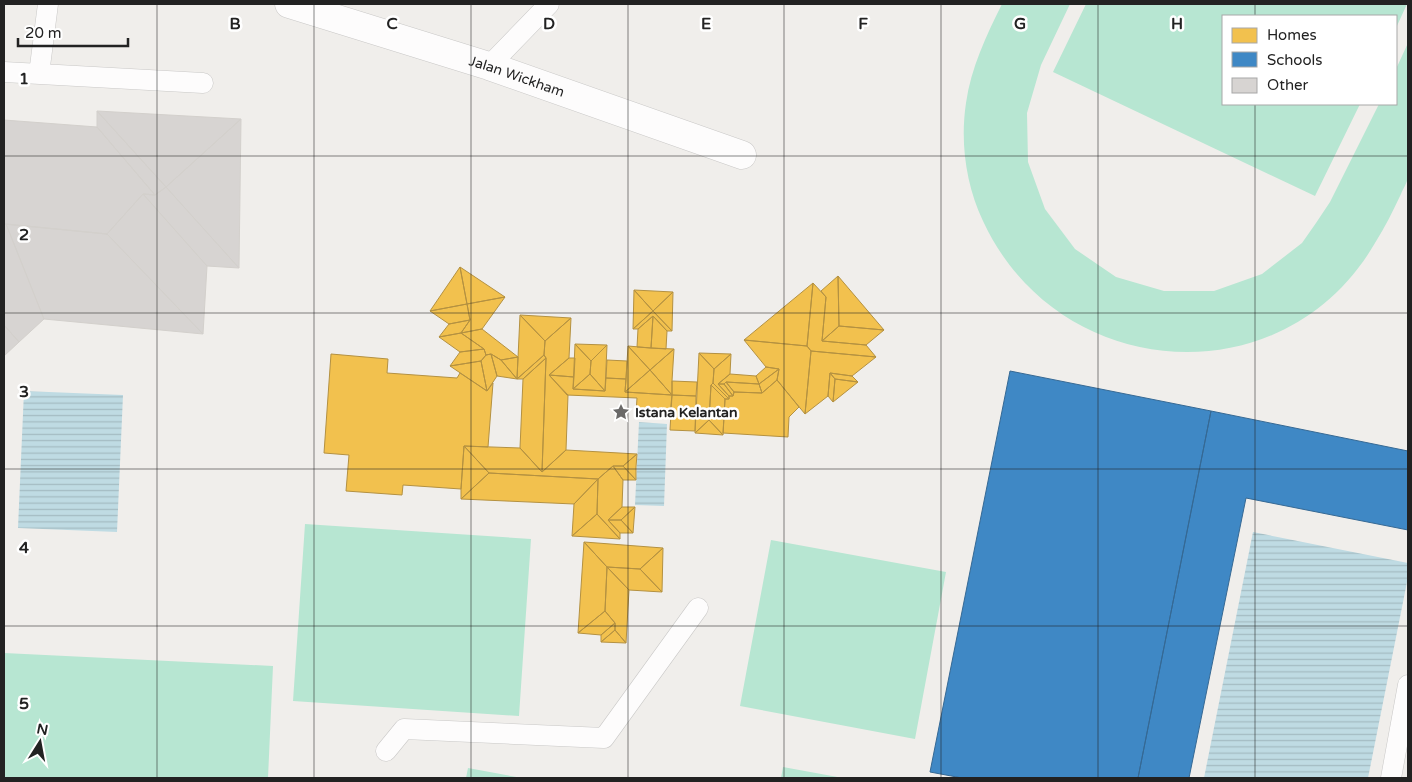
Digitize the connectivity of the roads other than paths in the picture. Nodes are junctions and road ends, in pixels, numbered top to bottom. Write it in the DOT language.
graph roads {
  1 [pos="48,4"];
  2 [pos="289,4"];
  3 [pos="549,4"];
  4 [pos="489,66"];
  5 [pos="4,72"];
  6 [pos="39,74"];
  7 [pos="203,83"];
  8 [pos="742,154"];
  9 [pos="698,608"];
  10 [pos="1408,685"];
  11 [pos="386,751"];
  12 [pos="1391,778"];
  1 -- 6 [label="lane"];
  2 -- 4 [label="street, Jalan Wickham"];
  3 -- 4 [label="lane"];
  4 -- 8 [label="street, Jalan Wickham"];
  5 -- 6 [label="lane"];
  6 -- 7 [label="lane"];
  9 -- 11 [label="lane"];
  10 -- 12 [label="lane"];
}
